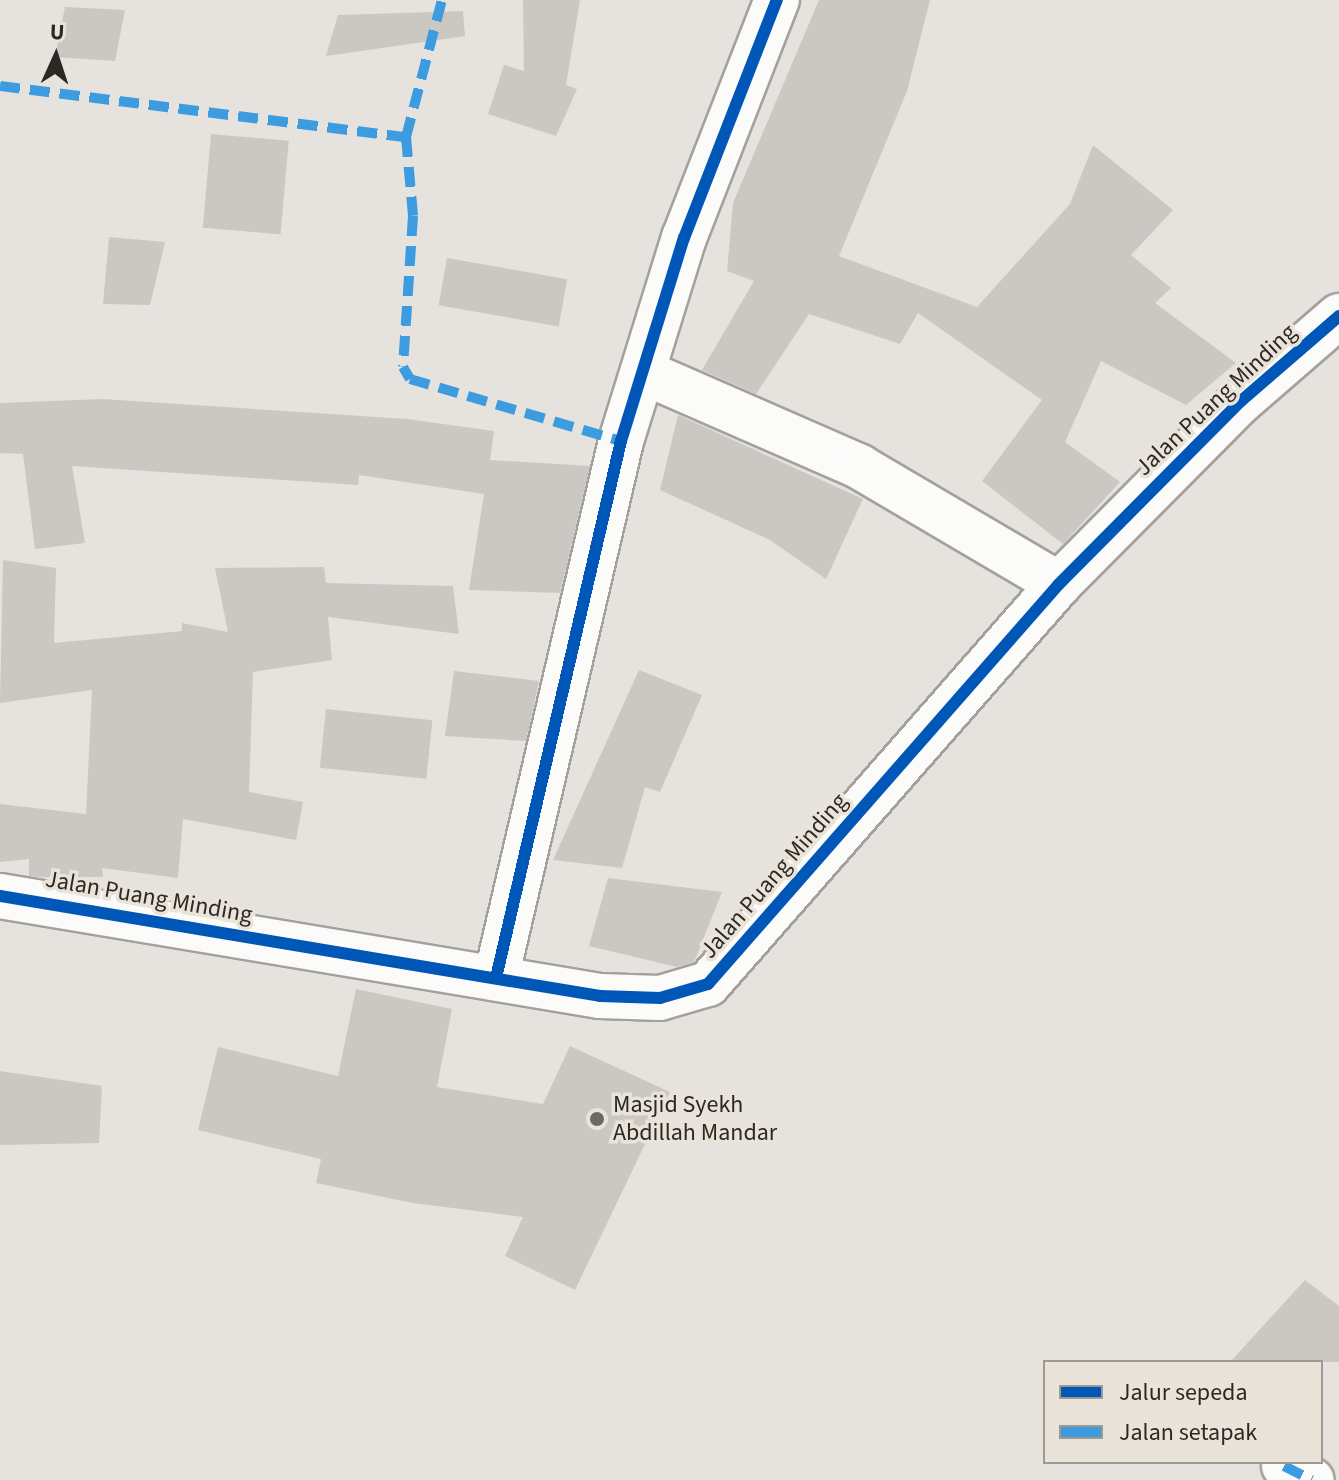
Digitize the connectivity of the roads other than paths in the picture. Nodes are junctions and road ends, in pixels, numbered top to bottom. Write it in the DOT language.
graph roads {
  1 [pos="777,0"];
  2 [pos="1339,316"];
  3 [pos="643,372"];
  4 [pos="1059,584"];
  5 [pos="0,896"];
  6 [pos="496,978"];
  1 -- 3 [label="street"];
  2 -- 4 [label="street, Jalan Puang Minding"];
  3 -- 4 [label="street"];
  3 -- 6 [label="street"];
  4 -- 6 [label="street, Jalan Puang Minding"];
  5 -- 6 [label="street, Jalan Puang Minding"];
}
